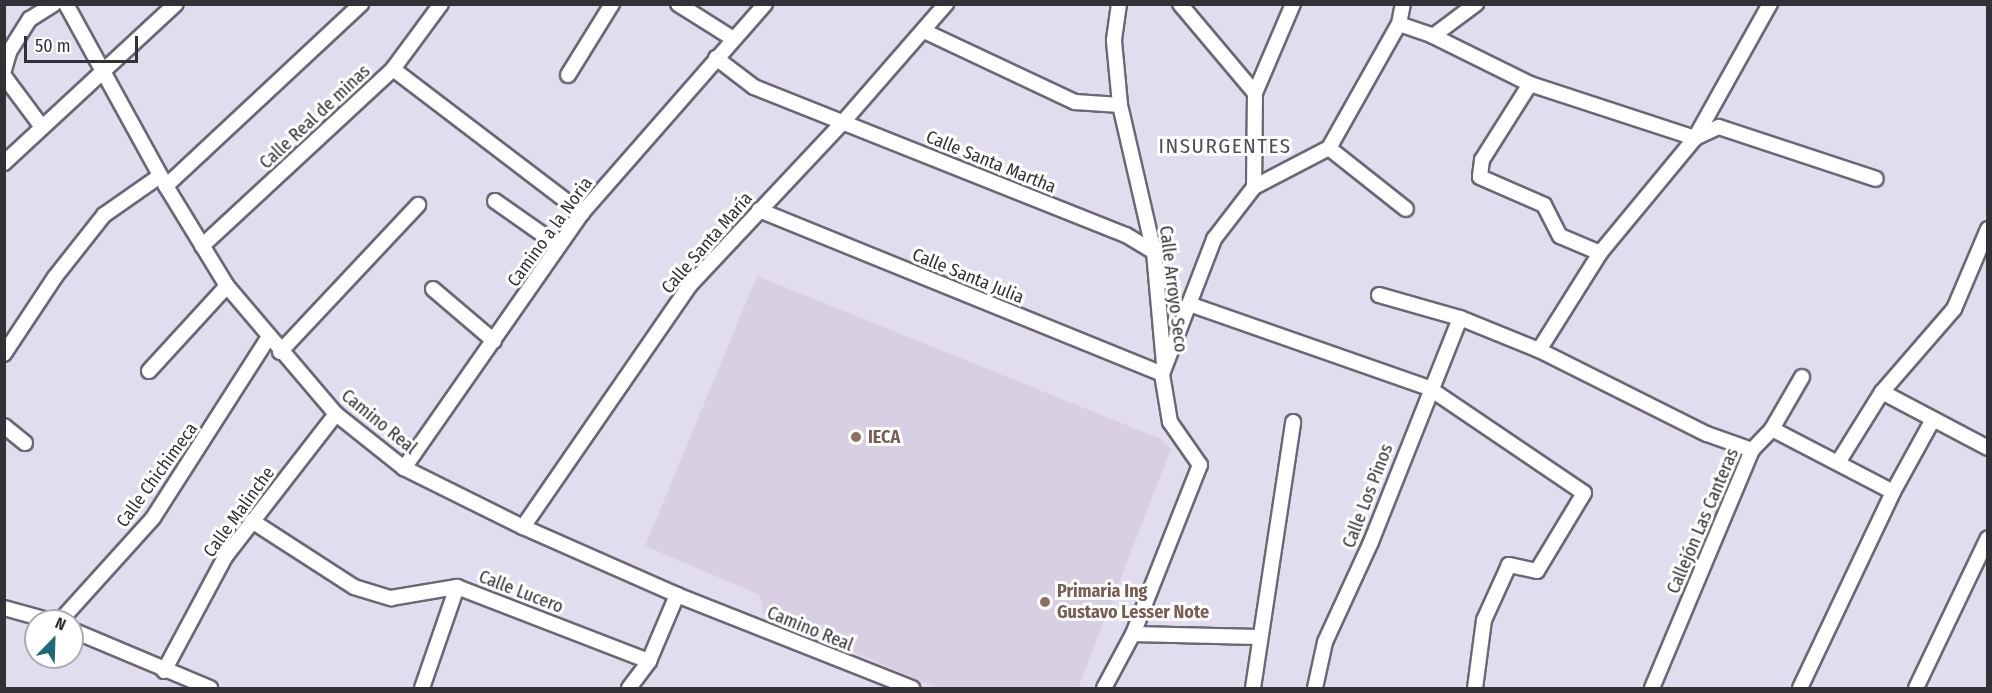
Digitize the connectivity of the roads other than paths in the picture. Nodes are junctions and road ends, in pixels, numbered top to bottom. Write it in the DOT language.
graph roads {
  1 [pos="54,4"];
  2 [pos="66,4"];
  3 [pos="176,4"];
  4 [pos="361,4"];
  5 [pos="441,4"];
  6 [pos="612,4"];
  7 [pos="678,4"];
  8 [pos="765,4"];
  9 [pos="946,4"];
  10 [pos="1119,4"];
  11 [pos="1180,4"];
  12 [pos="1194,4"];
  13 [pos="1293,4"];
  14 [pos="1403,4"];
  15 [pos="1476,4"];
  16 [pos="1770,4"];
  17 [pos="1191,19"];
  18 [pos="1399,24"];
  19 [pos="924,31"];
  20 [pos="1433,36"];
  21 [pos="732,38"];
  22 [pos="716,58"];
  23 [pos="393,69"];
  24 [pos="4,70"];
  25 [pos="101,71"];
  26 [pos="568,75"];
  27 [pos="4,76"];
  28 [pos="1530,84"];
  29 [pos="1255,93"];
  30 [pos="1120,105"];
  31 [pos="843,122"];
  32 [pos="42,127"];
  33 [pos="1695,138"];
  34 [pos="1329,148"];
  35 [pos="4,163"];
  36 [pos="1876,179"];
  37 [pos="163,181"];
  38 [pos="1254,187"];
  39 [pos="495,201"];
  40 [pos="418,205"];
  41 [pos="1406,209"];
  42 [pos="759,210"];
  43 [pos="582,213"];
  44 [pos="1145,215"];
  45 [pos="1988,228"];
  46 [pos="1126,235"];
  47 [pos="202,246"];
  48 [pos="559,246"];
  49 [pos="1154,252"];
  50 [pos="1600,253"];
  51 [pos="227,286"];
  52 [pos="433,289"];
  53 [pos="1379,295"];
  54 [pos="1189,304"];
  55 [pos="1460,318"];
  56 [pos="268,338"];
  57 [pos="494,341"];
  58 [pos="1539,350"];
  59 [pos="280,352"];
  60 [pos="4,354"];
  61 [pos="1163,370"];
  62 [pos="149,371"];
  63 [pos="1802,377"];
  64 [pos="1429,388"];
  65 [pos="1882,392"];
  66 [pos="336,414"];
  67 [pos="1932,421"];
  68 [pos="1293,422"];
  69 [pos="4,426"];
  70 [pos="1772,429"];
  71 [pos="25,443"];
  72 [pos="1988,448"];
  73 [pos="1752,450"];
  74 [pos="1839,461"];
  75 [pos="404,468"];
  76 [pos="1893,492"];
  77 [pos="252,521"];
  78 [pos="523,527"];
  79 [pos="1988,538"];
  80 [pos="457,587"];
  81 [pos="677,595"];
  82 [pos="4,608"];
  83 [pos="71,609"];
  84 [pos="24,614"];
  85 [pos="1133,634"];
  86 [pos="84,635"];
  87 [pos="1258,637"];
  88 [pos="649,661"];
  89 [pos="164,671"];
  90 [pos="636,687"];
  91 [pos="210,688"];
  92 [pos="422,688"];
  93 [pos="912,688"];
  94 [pos="1104,688"];
  95 [pos="1253,688"];
  96 [pos="1315,688"];
  97 [pos="1475,688"];
  98 [pos="1652,688"];
  99 [pos="1800,688"];
  100 [pos="1916,688"];
  1 -- 24 [label="street"];
  2 -- 25 [label="street, Camino Real"];
  3 -- 25 [label="street"];
  4 -- 37 [label="street"];
  5 -- 23 [label="street, Calle Real de minas"];
  6 -- 26 [label="street"];
  7 -- 21 [label="street"];
  8 -- 21 [label="street, Camino a la Noria"];
  9 -- 19 [label="street, Calle Santa María"];
  10 -- 30 [label="street, Calle Arroyo Seco"];
  11 -- 17 [label="street"];
  12 -- 17 [label="street"];
  13 -- 29 [label="street"];
  14 -- 18 [label="street"];
  15 -- 20 [label="street"];
  16 -- 33 [label="street"];
  17 -- 29 [label="street"];
  18 -- 20 [label="street"];
  18 -- 34 [label="street"];
  19 -- 30 [label="street"];
  19 -- 31 [label="street, Calle Santa María"];
  20 -- 28 [label="street"];
  21 -- 22 [label="street, Camino a la Noria"];
  22 -- 31 [label="street, Calle Santa Martha"];
  22 -- 43 [label="street, Camino a la Noria"];
  23 -- 43 [label="street"];
  23 -- 47 [label="street, Calle Real de minas"];
  25 -- 32 [label="street"];
  25 -- 37 [label="street, Camino Real"];
  27 -- 32 [label="street"];
  28 -- 33 [label="street"];
  28 -- 50 [label="street"];
  29 -- 38 [label="street"];
  30 -- 44 [label="street, Calle Arroyo Seco"];
  31 -- 42 [label="street, Calle Santa María"];
  31 -- 46 [label="street, Calle Santa Martha"];
  32 -- 35 [label="street"];
  33 -- 36 [label="street"];
  33 -- 50 [label="street"];
  34 -- 38 [label="street"];
  34 -- 41 [label="street"];
  37 -- 47 [label="street, Camino Real"];
  37 -- 60 [label="street"];
  38 -- 54 [label="street"];
  39 -- 48 [label="street"];
  40 -- 59 [label="street"];
  42 -- 61 [label="street, Calle Santa Julia"];
  42 -- 78 [label="street, Calle Santa María"];
  43 -- 48 [label="street, Camino a la Noria"];
  44 -- 46 [label="street"];
  44 -- 49 [label="street, Calle Arroyo Seco"];
  45 -- 65 [label="street"];
  46 -- 49 [label="street, Calle Santa Martha"];
  47 -- 51 [label="street, Camino Real"];
  48 -- 57 [label="street, Camino a la Noria"];
  49 -- 61 [label="street, Calle Arroyo Seco"];
  50 -- 58 [label="street"];
  51 -- 56 [label="street, Camino Real"];
  51 -- 62 [label="street"];
  52 -- 57 [label="street"];
  53 -- 55 [label="street"];
  54 -- 61 [label="street"];
  54 -- 64 [label="street"];
  55 -- 58 [label="street"];
  55 -- 64 [label="street, Calle Los Pinos"];
  56 -- 59 [label="street, Camino Real"];
  56 -- 83 [label="street, Calle Chichimeca"];
  57 -- 75 [label="street, Camino a la Noria"];
  58 -- 73 [label="street"];
  59 -- 66 [label="street, Camino Real"];
  61 -- 85 [label="street"];
  63 -- 70 [label="street, Callejón Las Canteras"];
  64 -- 96 [label="street, Calle Los Pinos"];
  64 -- 97 [label="street"];
  65 -- 67 [label="street"];
  65 -- 74 [label="street"];
  66 -- 75 [label="street, Camino Real"];
  66 -- 77 [label="street, Calle Malinche"];
  67 -- 72 [label="street"];
  67 -- 76 [label="street"];
  68 -- 87 [label="street"];
  69 -- 71 [label="street"];
  70 -- 73 [label="street, Callejón Las Canteras"];
  70 -- 74 [label="street"];
  73 -- 98 [label="street, Callejón Las Canteras"];
  74 -- 76 [label="street"];
  75 -- 78 [label="street, Camino Real"];
  76 -- 99 [label="street"];
  77 -- 80 [label="street, Calle Lucero"];
  77 -- 89 [label="street, Calle Malinche"];
  78 -- 81 [label="street, Camino Real"];
  79 -- 100 [label="street"];
  80 -- 88 [label="street, Calle Lucero"];
  80 -- 92 [label="street"];
  81 -- 88 [label="street"];
  81 -- 93 [label="street, Camino Real"];
  82 -- 84 [label="street"];
  85 -- 87 [label="street"];
  85 -- 94 [label="street"];
  86 -- 89 [label="street"];
  87 -- 95 [label="street"];
  88 -- 90 [label="street"];
  89 -- 91 [label="street"];
}
